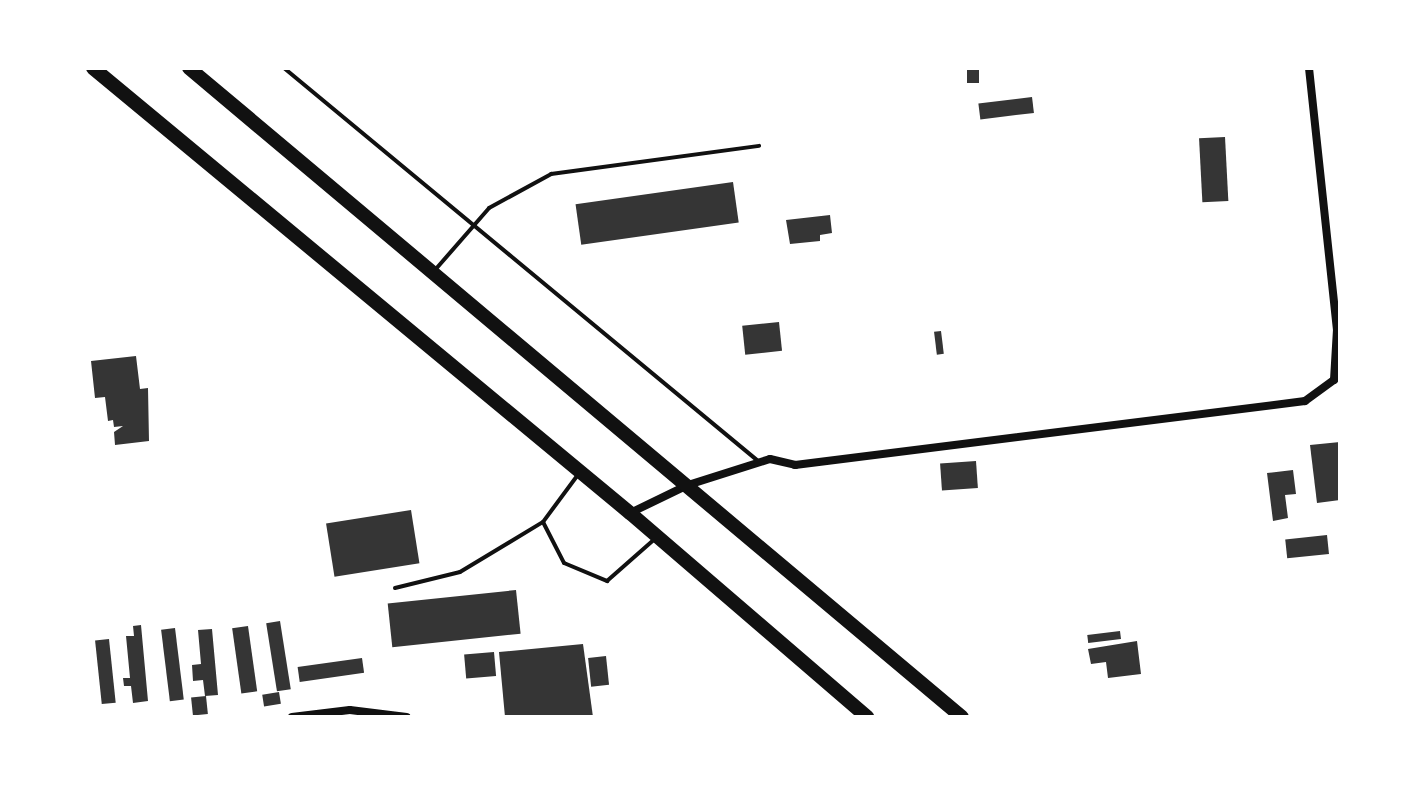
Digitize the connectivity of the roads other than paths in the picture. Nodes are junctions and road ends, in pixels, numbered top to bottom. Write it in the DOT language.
graph roads {
  1 [pos="93,68"];
  2 [pos="189,68"];
  3 [pos="284,68"];
  4 [pos="1309,68"];
  5 [pos="759,146"];
  6 [pos="474,225"];
  7 [pos="433,272"];
  8 [pos="1338,330"];
  9 [pos="760,463"];
  10 [pos="580,472"];
  11 [pos="688,485"];
  12 [pos="630,513"];
  13 [pos="543,522"];
  14 [pos="658,537"];
  15 [pos="395,588"];
  16 [pos="292,717"];
  17 [pos="407,717"];
  18 [pos="867,717"];
  19 [pos="962,717"];
  1 -- 10 [label="highway"];
  2 -- 7 [label="highway"];
  3 -- 6 [label="lane"];
  4 -- 8 [label="street"];
  5 -- 6 [label="lane"];
  6 -- 7 [label="lane"];
  6 -- 9 [label="lane"];
  7 -- 11 [label="highway"];
  8 -- 9 [label="street"];
  9 -- 11 [label="street"];
  10 -- 12 [label="highway"];
  10 -- 13 [label="lane"];
  11 -- 12 [label="street"];
  11 -- 19 [label="highway"];
  12 -- 14 [label="highway"];
  13 -- 14 [label="lane"];
  13 -- 15 [label="lane"];
  14 -- 18 [label="highway"];
  16 -- 17 [label="street"];
}
